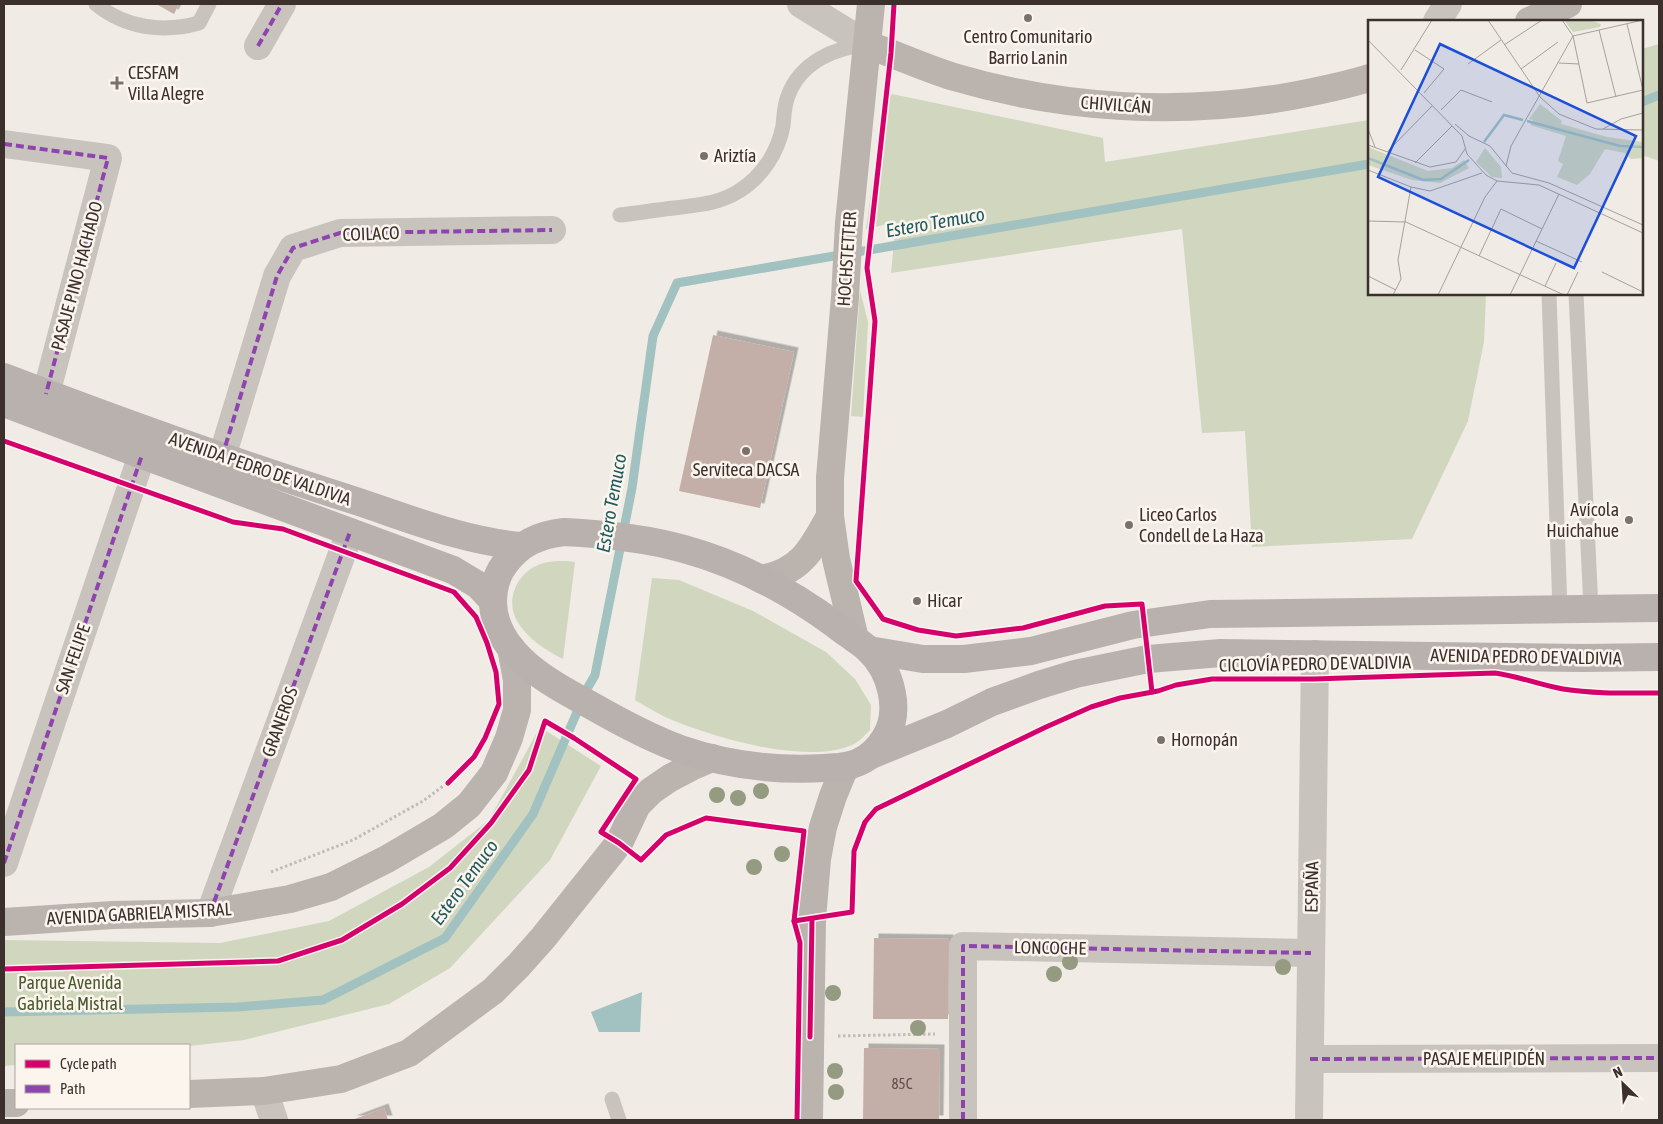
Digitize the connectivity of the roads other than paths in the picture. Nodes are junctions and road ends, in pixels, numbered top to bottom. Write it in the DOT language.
graph roads {
  1 [pos="96,4"];
  2 [pos="209,4"];
  3 [pos="282,4"];
  4 [pos="801,4"];
  5 [pos="871,4"];
  6 [pos="1448,4"];
  7 [pos="1568,4"];
  8 [pos="1438,20"];
  9 [pos="1531,20"];
  10 [pos="868,45"];
  11 [pos="258,46"];
  12 [pos="1368,78"];
  13 [pos="4,144"];
  14 [pos="620,215"];
  15 [pos="552,230"];
  16 [pos="1549,295"];
  17 [pos="1576,295"];
  18 [pos="4,377"];
  19 [pos="46,394"];
  20 [pos="4,403"];
  21 [pos="142,455"];
  22 [pos="222,457"];
  23 [pos="830,516"];
  24 [pos="350,532"];
  25 [pos="521,546"];
  26 [pos="761,579"];
  27 [pos="493,601"];
  28 [pos="1659,608"];
  29 [pos="1591,609"];
  30 [pos="1560,610"];
  31 [pos="862,645"];
  32 [pos="511,648"];
  33 [pos="1315,654"];
  34 [pos="1659,657"];
  35 [pos="870,755"];
  36 [pos="712,758"];
  37 [pos="845,767"];
  38 [pos="4,863"];
  39 [pos="210,913"];
  40 [pos="4,922"];
  41 [pos="1311,953"];
  42 [pos="1659,1058"];
  43 [pos="1310,1060"];
  44 [pos="264,1091"];
  45 [pos="190,1094"];
  46 [pos="612,1099"];
  47 [pos="274,1120"];
  48 [pos="619,1120"];
  49 [pos="809,1120"];
  50 [pos="963,1120"];
  51 [pos="1309,1120"];
  1 -- 2 [label="lane"];
  3 -- 11 [label="street"];
  4 -- 10 [label="street"];
  5 -- 10 [label="main road, HOCHSTETTER"];
  6 -- 8 [label="street"];
  7 -- 9 [label="main road"];
  10 -- 12 [label="main road, CHIVILCÁN"];
  10 -- 14 [label="lane"];
  10 -- 23 [label="main road, HOCHSTETTER"];
  13 -- 19 [label="street, PASAJE PINO HACHADO"];
  15 -- 22 [label="street, COILACO"];
  16 -- 30 [label="lane"];
  17 -- 29 [label="lane"];
  18 -- 19 [label="main road, AVENIDA PEDRO DE VALDIVIA"];
  19 -- 22 [label="main road, AVENIDA PEDRO DE VALDIVIA"];
  20 -- 21 [label="main road, AVENIDA PEDRO DE VALDIVIA"];
  21 -- 24 [label="main road, AVENIDA PEDRO DE VALDIVIA"];
  21 -- 38 [label="street, SAN FELIPE"];
  22 -- 25 [label="main road, AVENIDA PEDRO DE VALDIVIA"];
  23 -- 26 [label="main road, HOCHSTETTER"];
  23 -- 31 [label="main road, HOCHSTETTER"];
  24 -- 27 [label="main road, AVENIDA PEDRO DE VALDIVIA"];
  24 -- 39 [label="street, GRANEROS"];
  25 -- 26 [label="main road, AVENIDA PEDRO DE VALDIVIA"];
  25 -- 27 [label="main road, AVENIDA PEDRO DE VALDIVIA"];
  26 -- 31 [label="main road, AVENIDA PEDRO DE VALDIVIA"];
  27 -- 32 [label="main road, AVENIDA PEDRO DE VALDIVIA"];
  28 -- 29 [label="main road, AVENIDA PEDRO DE VALDIVIA"];
  29 -- 30 [label="main road, AVENIDA PEDRO DE VALDIVIA"];
  30 -- 31 [label="main road, AVENIDA PEDRO DE VALDIVIA"];
  31 -- 35 [label="main road, AVENIDA PEDRO DE VALDIVIA"];
  32 -- 36 [label="main road, AVENIDA PEDRO DE VALDIVIA"];
  32 -- 39 [label="main road, AVENIDA GABRIELA MISTRAL"];
  33 -- 34 [label="main road, AVENIDA PEDRO DE VALDIVIA"];
  33 -- 35 [label="main road, AVENIDA PEDRO DE VALDIVIA"];
  33 -- 41 [label="street, ESPAÑA"];
  35 -- 37 [label="main road, AVENIDA PEDRO DE VALDIVIA"];
  36 -- 37 [label="main road, AVENIDA PEDRO DE VALDIVIA"];
  36 -- 44 [label="main road"];
  37 -- 49 [label="main road"];
  39 -- 40 [label="main road, AVENIDA GABRIELA MISTRAL"];
  41 -- 43 [label="street, ESPAÑA"];
  41 -- 50 [label="street, LONCOCHE"];
  42 -- 43 [label="street, PASAJE MELIPIDÉN"];
  43 -- 51 [label="street, ESPAÑA"];
  44 -- 45 [label="main road"];
  44 -- 47 [label="street"];
  46 -- 48 [label="lane"];
}
